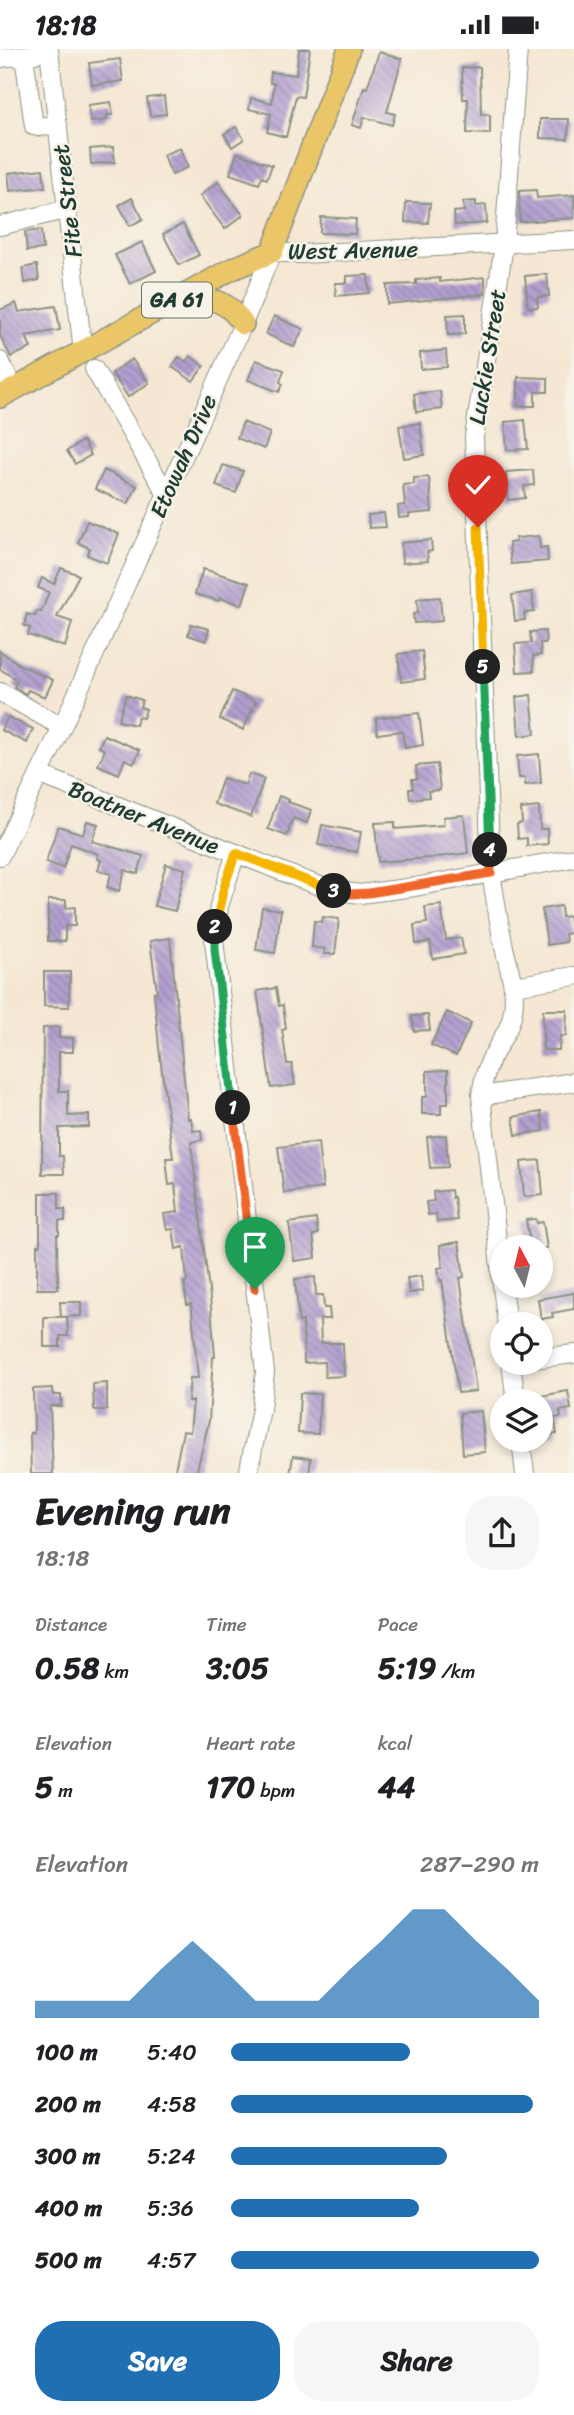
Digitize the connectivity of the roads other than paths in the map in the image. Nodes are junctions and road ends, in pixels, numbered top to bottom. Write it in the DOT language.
graph roads {
  1 [pos="349,49"];
  2 [pos="518,49"];
  3 [pos="49,51"];
  4 [pos="24,56"];
  5 [pos="0,58"];
  6 [pos="58,125"];
  7 [pos="68,209"];
  8 [pos="0,226"];
  9 [pos="574,240"];
  10 [pos="505,245"];
  11 [pos="272,252"];
  12 [pos="183,297"];
  13 [pos="243,324"];
  14 [pos="0,361"];
  15 [pos="89,361"];
  16 [pos="7,393"];
  17 [pos="166,493"];
  18 [pos="0,692"];
  19 [pos="62,727"];
  20 [pos="41,775"];
  21 [pos="1,851"];
  22 [pos="236,853"];
  23 [pos="574,858"];
  24 [pos="491,873"];
  25 [pos="574,976"];
  26 [pos="514,986"];
  27 [pos="574,1082"];
  28 [pos="481,1095"];
  29 [pos="496,1235"];
  30 [pos="574,1354"];
  31 [pos="553,1357"];
  32 [pos="522,1452"];
  33 [pos="248,1473"];
  34 [pos="525,1473"];
  1 -- 11 [label="main road, Etowah Drive"];
  2 -- 10 [label="street, Luckie Street"];
  3 -- 4 [label="street"];
  3 -- 6 [label="street, Fite Street"];
  4 -- 5 [label="street"];
  4 -- 6 [label="street"];
  6 -- 7 [label="street, Fite Street"];
  7 -- 8 [label="street"];
  7 -- 15 [label="street, Fite Street"];
  9 -- 10 [label="street, West Avenue"];
  10 -- 11 [label="street, West Avenue"];
  10 -- 24 [label="street, Luckie Street"];
  11 -- 12 [label="main road, West Avenue / GA 61"];
  11 -- 13 [label="street, Etowah Drive"];
  12 -- 13 [label="main road"];
  12 -- 15 [label="main road, West Avenue / GA 61"];
  13 -- 17 [label="street, Etowah Drive"];
  14 -- 16 [label="street"];
  15 -- 16 [label="main road, West Avenue / GA 61"];
  15 -- 17 [label="street, Fite Street"];
  17 -- 19 [label="street, Etowah Drive"];
  18 -- 19 [label="street"];
  19 -- 20 [label="street, Etowah Drive"];
  20 -- 21 [label="street, Etowah Drive"];
  20 -- 22 [label="street, Boatner Avenue"];
  22 -- 24 [label="street, Boatner Avenue"];
  22 -- 33 [label="street"];
  23 -- 24 [label="street, Boatner Avenue"];
  24 -- 26 [label="street, Luckie Street"];
  25 -- 26 [label="street"];
  26 -- 28 [label="street, Luckie Street"];
  27 -- 28 [label="street"];
  28 -- 29 [label="street, Luckie Street"];
  30 -- 31 [label="street"];
  32 -- 34 [label="street"];
}
